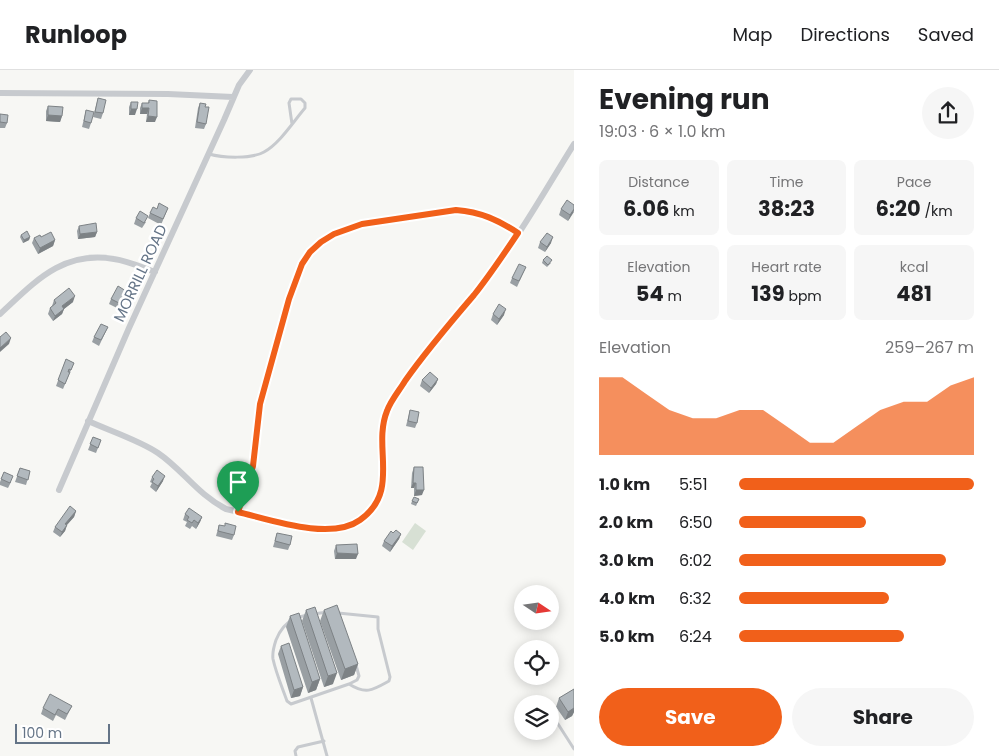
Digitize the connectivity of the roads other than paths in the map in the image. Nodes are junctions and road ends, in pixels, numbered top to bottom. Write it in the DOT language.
graph roads {
  1 [pos="250,70"];
  2 [pos="0,93"];
  3 [pos="233,96"];
  4 [pos="292,124"];
  5 [pos="574,144"];
  6 [pos="208,154"];
  7 [pos="518,233"];
  8 [pos="155,272"];
  9 [pos="0,314"];
  10 [pos="88,421"];
  11 [pos="58,490"];
  12 [pos="238,512"];
  13 [pos="338,612"];
  14 [pos="341,621"];
  15 [pos="356,663"];
  16 [pos="348,684"];
  17 [pos="311,698"];
  18 [pos="559,726"];
  19 [pos="324,741"];
  20 [pos="574,750"];
  21 [pos="296,756"];
  22 [pos="327,756"];
  1 -- 3 [label="street, MORRILL ROAD"];
  2 -- 3 [label="street"];
  3 -- 6 [label="street, MORRILL ROAD"];
  4 -- 4 [label="lane"];
  4 -- 6 [label="lane"];
  5 -- 7 [label="street"];
  6 -- 8 [label="street, MORRILL ROAD"];
  7 -- 12 [label="street"];
  7 -- 12 [label="street"];
  8 -- 9 [label="street"];
  8 -- 10 [label="street, MORRILL ROAD"];
  10 -- 11 [label="street, MORRILL ROAD"];
  10 -- 12 [label="street"];
  13 -- 14 [label="lane"];
  13 -- 16 [label="lane"];
  13 -- 17 [label="lane"];
  15 -- 16 [label="lane"];
  16 -- 17 [label="lane"];
  17 -- 19 [label="lane"];
  18 -- 20 [label="lane"];
  19 -- 21 [label="lane"];
  19 -- 22 [label="lane"];
}
